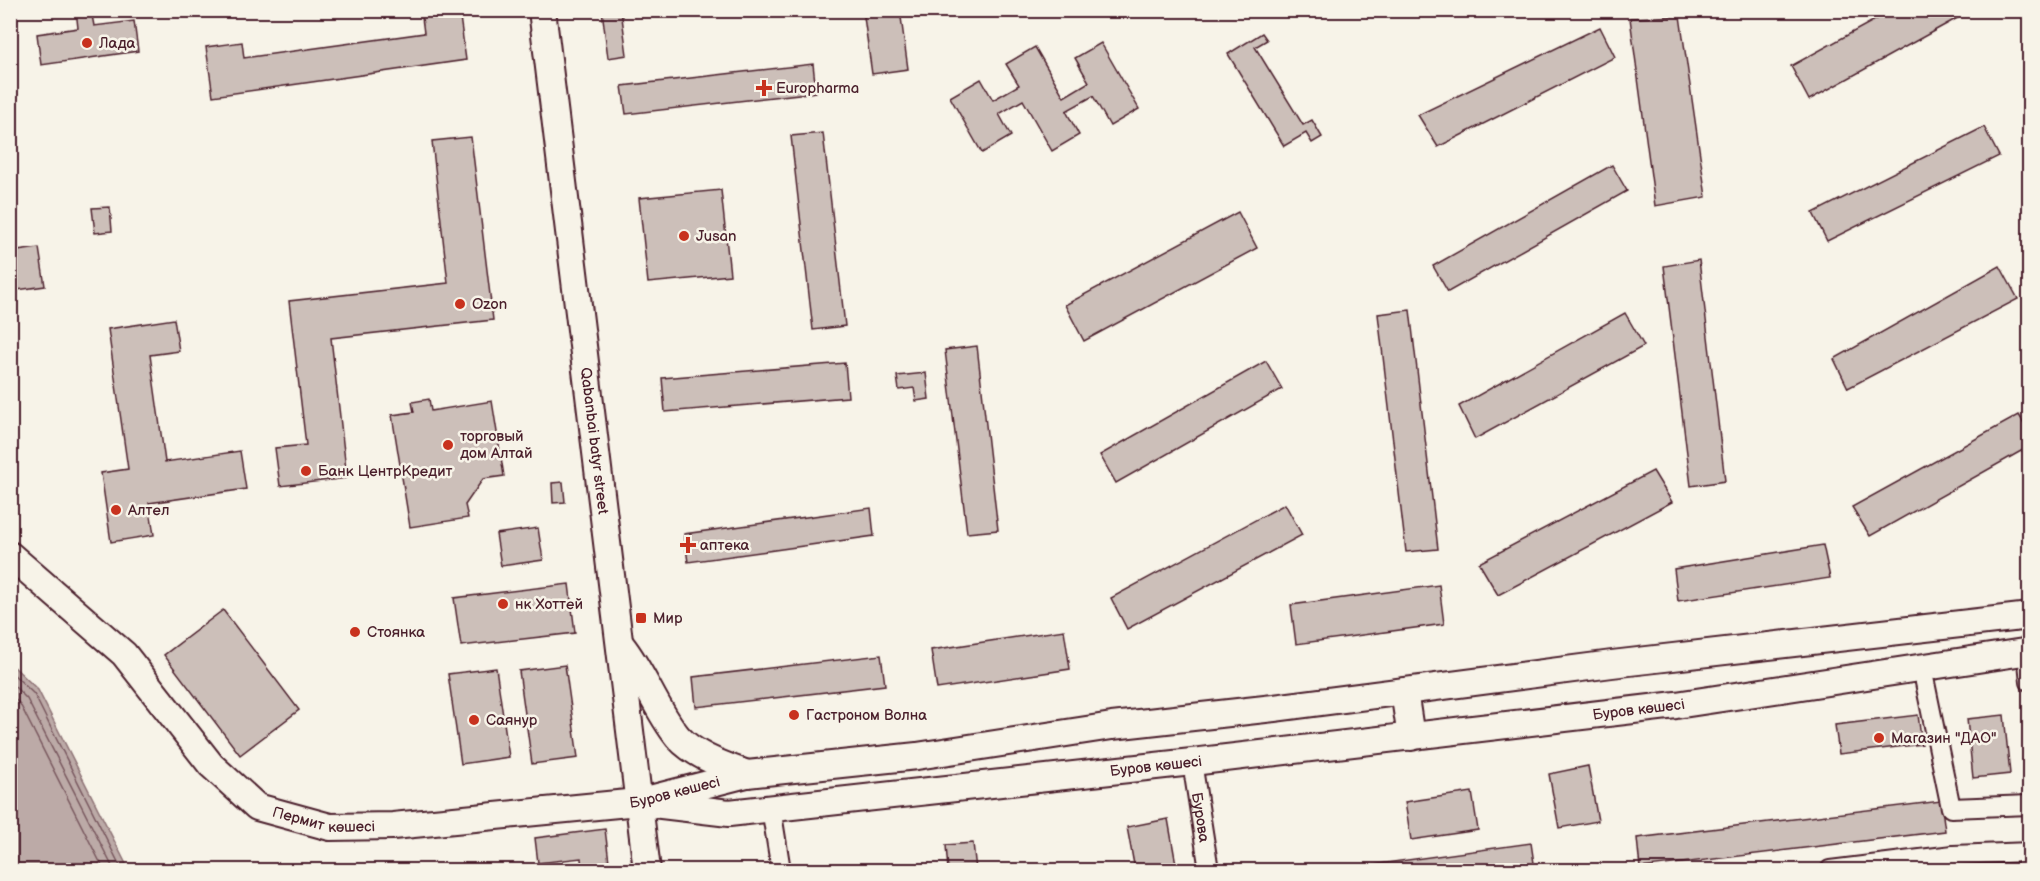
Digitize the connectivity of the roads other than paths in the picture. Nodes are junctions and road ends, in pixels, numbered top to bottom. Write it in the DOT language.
graph roads {
  1 [pos="542,10"];
  2 [pos="10,555"];
  3 [pos="2030,616"];
  4 [pos="619,642"];
  5 [pos="2028,651"];
  6 [pos="1922,668"];
  7 [pos="2030,682"];
  8 [pos="1404,691"];
  9 [pos="1411,737"];
  10 [pos="1192,762"];
  11 [pos="747,774"];
  12 [pos="638,802"];
  13 [pos="2030,805"];
  14 [pos="771,808"];
  15 [pos="2030,852"];
  16 [pos="647,870"];
  17 [pos="781,870"];
  18 [pos="1209,870"];
  19 [pos="1830,870"];
  1 -- 4 [label="main road, Qabanbai batyr street"];
  2 -- 12 [label="main road, Пермит көшесі"];
  3 -- 8 [label="main road, Буров көшесі"];
  4 -- 11 [label="main road"];
  4 -- 12 [label="main road, Qabanbai batyr street"];
  5 -- 6 [label="main road, Буров көшесі"];
  5 -- 7 [label="street"];
  6 -- 9 [label="main road, Буров көшесі"];
  6 -- 13 [label="street"];
  8 -- 9 [label="main road"];
  8 -- 11 [label="main road, Буров көшесі"];
  9 -- 10 [label="main road, Буров көшесі"];
  10 -- 14 [label="main road, Буров көшесі"];
  10 -- 18 [label="street, Бурова"];
  11 -- 12 [label="main road, Буров көшесі"];
  12 -- 14 [label="main road, Буров көшесі"];
  12 -- 16 [label="main road, Qabanbai batyr street"];
  14 -- 17 [label="street"];
  15 -- 19 [label="street"];
}
